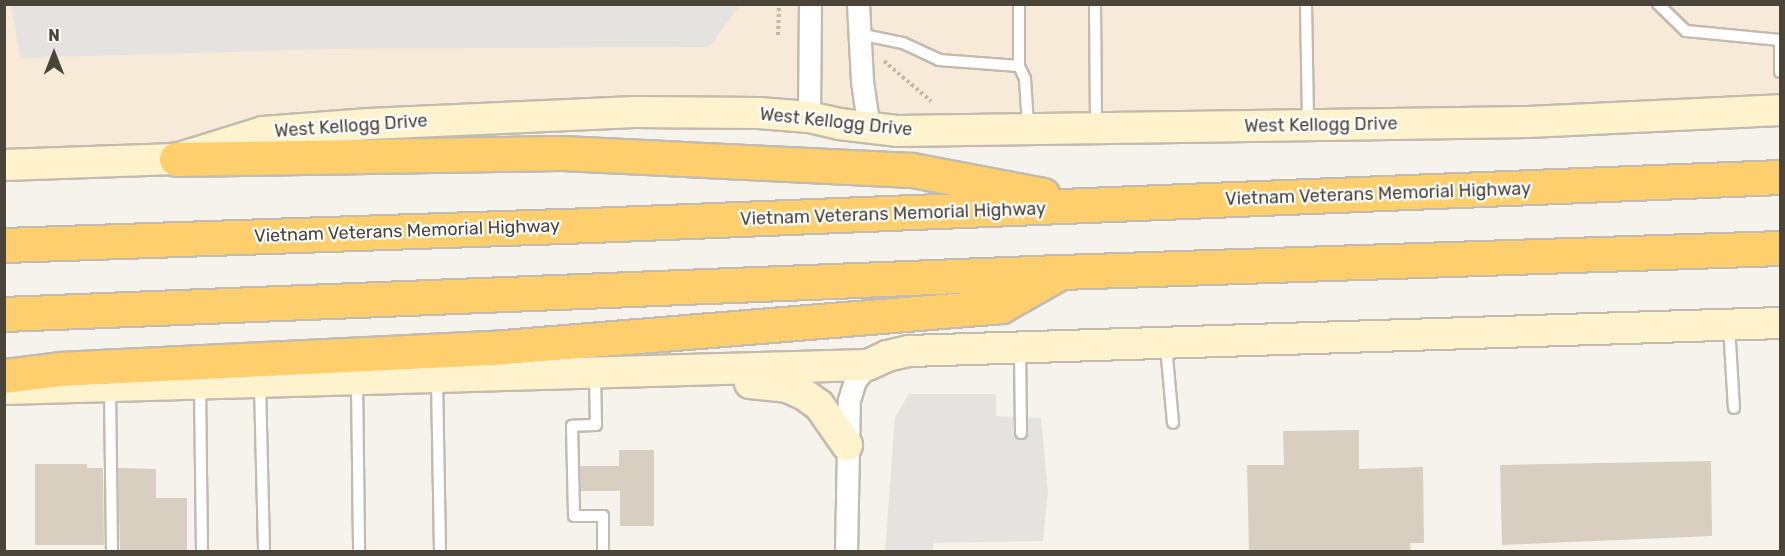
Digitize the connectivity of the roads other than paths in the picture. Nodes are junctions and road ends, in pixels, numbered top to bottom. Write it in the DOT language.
graph roads {
  1 [pos="810,4"];
  2 [pos="858,4"];
  3 [pos="1019,4"];
  4 [pos="1095,4"];
  5 [pos="1306,4"];
  6 [pos="1658,4"];
  7 [pos="859,34"];
  8 [pos="1780,40"];
  9 [pos="1018,66"];
  10 [pos="1780,72"];
  11 [pos="1780,110"];
  12 [pos="809,117"];
  13 [pos="1308,125"];
  14 [pos="1096,128"];
  15 [pos="869,129"];
  16 [pos="1028,129"];
  17 [pos="176,159"];
  18 [pos="4,165"];
  19 [pos="1780,177"];
  20 [pos="1101,206"];
  21 [pos="4,245"];
  22 [pos="1780,248"];
  23 [pos="1061,272"];
  24 [pos="4,314"];
  25 [pos="1780,323"];
  26 [pos="1729,325"];
  27 [pos="1166,343"];
  28 [pos="1020,348"];
  29 [pos="868,365"];
  30 [pos="649,372"];
  31 [pos="595,373"];
  32 [pos="4,376"];
  33 [pos="437,377"];
  34 [pos="357,380"];
  35 [pos="260,382"];
  36 [pos="200,384"];
  37 [pos="111,386"];
  38 [pos="4,389"];
  39 [pos="1734,408"];
  40 [pos="1173,423"];
  41 [pos="1021,433"];
  42 [pos="847,445"];
  43 [pos="112,552"];
  44 [pos="202,552"];
  45 [pos="264,552"];
  46 [pos="359,552"];
  47 [pos="440,552"];
  48 [pos="603,552"];
  49 [pos="846,552"];
  1 -- 12 [label="street"];
  2 -- 7 [label="street"];
  3 -- 9 [label="lane"];
  4 -- 14 [label="lane"];
  5 -- 13 [label="lane"];
  6 -- 8 [label="lane"];
  7 -- 9 [label="lane"];
  7 -- 15 [label="street"];
  8 -- 10 [label="lane"];
  9 -- 16 [label="lane"];
  11 -- 13 [label="main road, West Kellogg Drive"];
  12 -- 15 [label="main road, West Kellogg Drive"];
  12 -- 17 [label="main road, West Kellogg Drive"];
  13 -- 14 [label="main road, West Kellogg Drive"];
  14 -- 16 [label="main road, West Kellogg Drive"];
  15 -- 16 [label="main road, West Kellogg Drive"];
  17 -- 18 [label="main road, West Kellogg Drive"];
  17 -- 20 [label="highway"];
  19 -- 20 [label="highway, Vietnam Veterans Memorial Highway"];
  20 -- 21 [label="highway, Vietnam Veterans Memorial Highway"];
  22 -- 23 [label="highway"];
  23 -- 24 [label="highway"];
  23 -- 32 [label="highway"];
  25 -- 26 [label="main road"];
  26 -- 27 [label="main road"];
  26 -- 39 [label="lane"];
  27 -- 28 [label="main road"];
  27 -- 40 [label="lane"];
  28 -- 29 [label="main road"];
  28 -- 41 [label="lane"];
  29 -- 30 [label="main road"];
  29 -- 42 [label="street"];
  30 -- 31 [label="main road"];
  30 -- 42 [label="main road"];
  31 -- 33 [label="main road"];
  31 -- 48 [label="lane"];
  33 -- 34 [label="main road"];
  33 -- 47 [label="lane"];
  34 -- 35 [label="main road"];
  34 -- 46 [label="lane"];
  35 -- 36 [label="main road"];
  35 -- 45 [label="lane"];
  36 -- 37 [label="main road"];
  36 -- 44 [label="lane"];
  37 -- 38 [label="main road"];
  37 -- 43 [label="lane"];
  42 -- 49 [label="street"];
}
